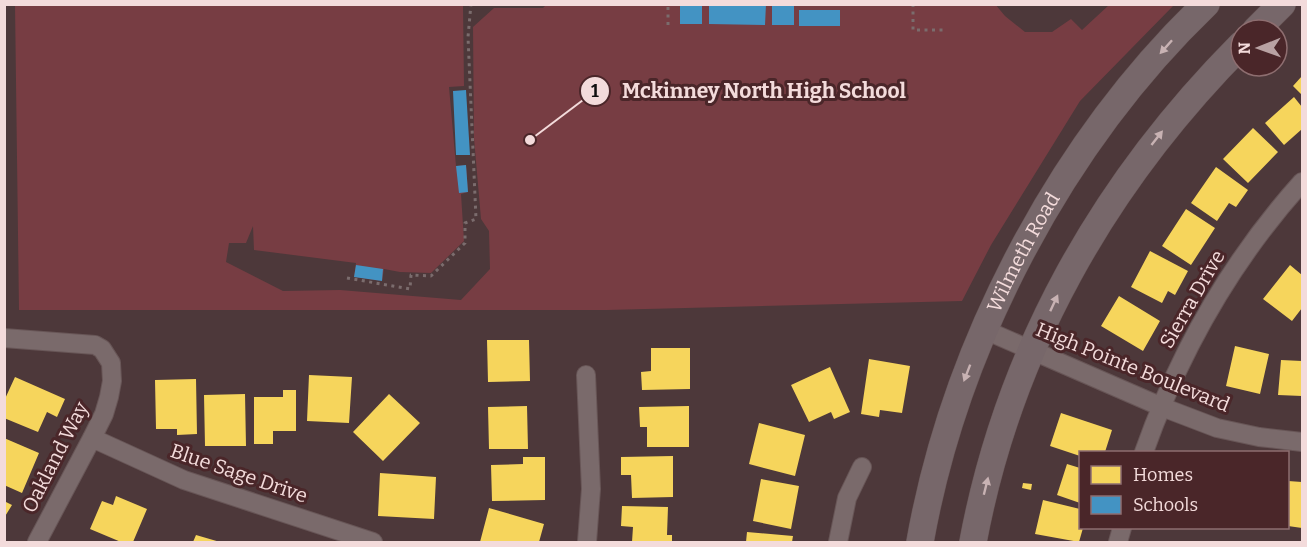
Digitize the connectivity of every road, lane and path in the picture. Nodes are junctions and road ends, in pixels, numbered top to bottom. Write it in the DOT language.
graph roads {
  1 [pos="471,4"];
  2 [pos="668,4"];
  3 [pos="913,4"];
  4 [pos="1206,4"];
  5 [pos="1282,4"];
  6 [pos="1268,18"];
  7 [pos="668,25"];
  8 [pos="946,30"];
  9 [pos="1229,57"];
  10 [pos="1302,182"];
  11 [pos="347,278"];
  12 [pos="985,330"];
  13 [pos="4,338"];
  14 [pos="1032,350"];
  15 [pos="586,375"];
  16 [pos="1162,407"];
  17 [pos="92,438"];
  18 [pos="1302,442"];
  19 [pos="1145,451"];
  20 [pos="862,467"];
  21 [pos="37,543"];
  22 [pos="373,543"];
  23 [pos="587,543"];
  24 [pos="838,543"];
  25 [pos="920,543"];
  26 [pos="973,543"];
  1 -- 11 [label="path"];
  2 -- 7 [label="path"];
  3 -- 8 [label="path"];
  4 -- 12 [label="main road, Wilmeth Road, one-way"];
  5 -- 6 [label="main road"];
  14 -- 9 [label="main road, one-way"];
  10 -- 16 [label="street, Sierra Drive"];
  12 -- 14 [label="street, High Pointe Boulevard"];
  12 -- 25 [label="main road, Wilmeth Road, one-way"];
  13 -- 17 [label="street, Oakland Way"];
  14 -- 16 [label="street, High Pointe Boulevard"];
  26 -- 14 [label="main road, one-way"];
  15 -- 23 [label="street"];
  16 -- 18 [label="street, High Pointe Boulevard"];
  16 -- 19 [label="street, Sierra Drive"];
  17 -- 21 [label="street, Oakland Way"];
  17 -- 22 [label="street, Blue Sage Drive"];
  20 -- 24 [label="street"];
}
